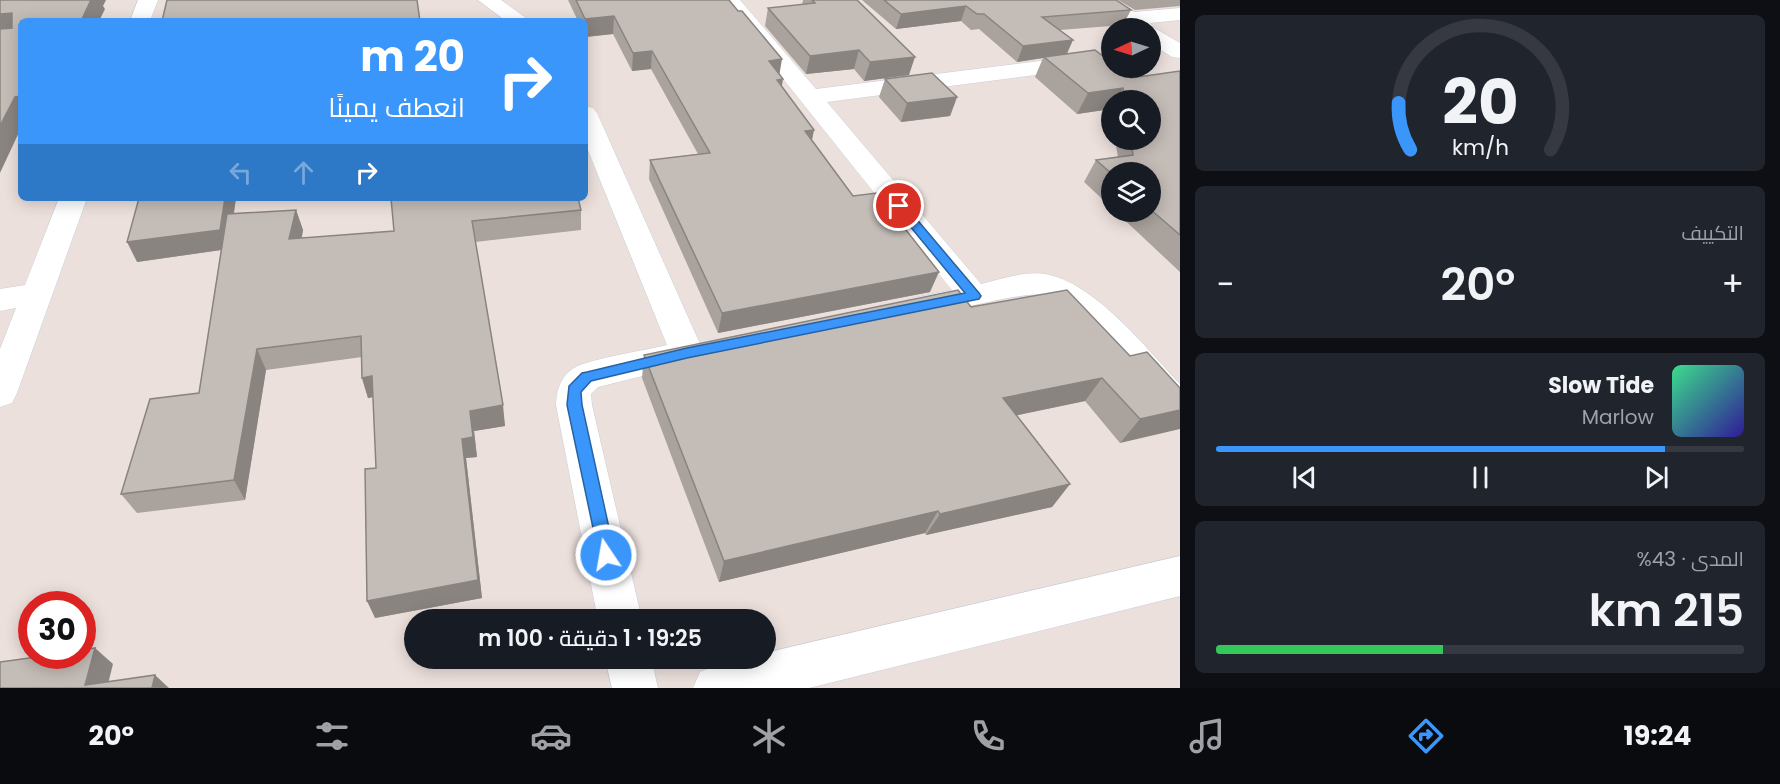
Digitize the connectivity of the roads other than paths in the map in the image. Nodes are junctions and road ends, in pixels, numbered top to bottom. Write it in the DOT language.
graph roads {
  1 [pos="148,0"];
  2 [pos="488,0"];
  3 [pos="730,0"];
  4 [pos="1101,0"];
  5 [pos="1180,14"];
  6 [pos="142,18"];
  7 [pos="515,18"];
  8 [pos="1128,18"];
  9 [pos="1161,18"];
  10 [pos="1161,40"];
  11 [pos="1178,51"];
  12 [pos="1161,52"];
  13 [pos="1101,59"];
  14 [pos="810,97"];
  15 [pos="588,120"];
  16 [pos="72,201"];
  17 [pos="36,294"];
  18 [pos="974,296"];
  19 [pos="0,300"];
  20 [pos="894,312"];
  21 [pos="0,393"];
  22 [pos="1180,407"];
  23 [pos="1180,576"];
  24 [pos="618,609"];
  25 [pos="631,669"];
  26 [pos="635,688"];
  27 [pos="716,688"];
  1 -- 6 [label="street"];
  2 -- 7 [label="street"];
  3 -- 14 [label="street"];
  4 -- 8 [label="street"];
  5 -- 9 [label="street"];
  10 -- 11 [label="street"];
  11 -- 12 [label="street"];
  13 -- 14 [label="street"];
  14 -- 18 [label="street"];
  15 -- 24 [label="street"];
  16 -- 17 [label="street"];
  17 -- 19 [label="street"];
  17 -- 21 [label="street"];
  18 -- 20 [label="street"];
  18 -- 22 [label="street"];
  23 -- 27 [label="street"];
  25 -- 26 [label="street"];
}
